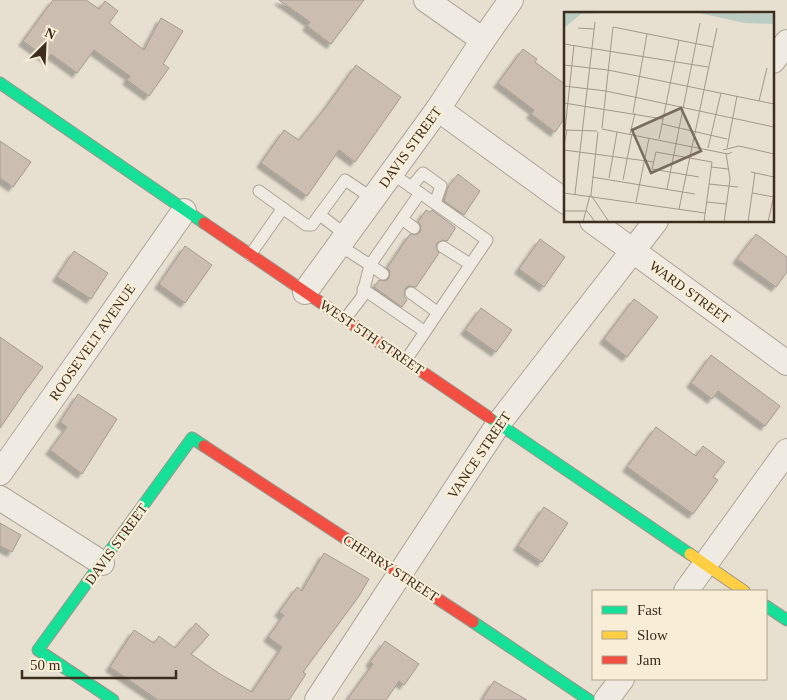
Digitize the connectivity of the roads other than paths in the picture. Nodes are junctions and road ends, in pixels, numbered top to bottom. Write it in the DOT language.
graph roads {
  1 [pos="426,0"];
  2 [pos="511,0"];
  3 [pos="483,40"];
  4 [pos="787,42"];
  5 [pos="774,60"];
  6 [pos="0,83"];
  7 [pos="438,109"];
  8 [pos="391,173"];
  9 [pos="416,190"];
  10 [pos="260,191"];
  11 [pos="372,198"];
  12 [pos="564,201"];
  13 [pos="435,203"];
  14 [pos="283,208"];
  15 [pos="184,211"];
  16 [pos="320,215"];
  17 [pos="402,219"];
  18 [pos="593,222"];
  19 [pos="655,222"];
  20 [pos="414,228"];
  21 [pos="343,240"];
  22 [pos="443,247"];
  23 [pos="634,252"];
  24 [pos="250,255"];
  25 [pos="470,264"];
  26 [pos="370,265"];
  27 [pos="383,274"];
  28 [pos="363,289"];
  29 [pos="305,292"];
  30 [pos="411,293"];
  31 [pos="437,312"];
  32 [pos="346,319"];
  33 [pos="424,331"];
  34 [pos="406,360"];
  35 [pos="787,363"];
  36 [pos="499,423"];
  37 [pos="192,438"];
  38 [pos="787,451"];
  39 [pos="0,473"];
  40 [pos="0,498"];
  41 [pos="102,563"];
  42 [pos="706,565"];
  43 [pos="400,574"];
  44 [pos="687,590"];
  45 [pos="743,590"];
  46 [pos="767,607"];
  47 [pos="787,620"];
  48 [pos="621,680"];
  49 [pos="113,700"];
  50 [pos="317,700"];
  51 [pos="589,700"];
  52 [pos="606,700"];
  1 -- 3 [label="street"];
  2 -- 3 [label="street, DAVIS STREET"];
  3 -- 7 [label="street, DAVIS STREET"];
  4 -- 5 [label="street"];
  6 -- 15 [label="main road, WEST 5TH STREET"];
  7 -- 8 [label="street, DAVIS STREET"];
  7 -- 12 [label="street"];
  8 -- 9 [label="lane"];
  8 -- 11 [label="street, DAVIS STREET"];
  9 -- 13 [label="lane"];
  9 -- 13 [label="lane"];
  9 -- 17 [label="lane"];
  10 -- 14 [label="lane"];
  11 -- 16 [label="lane"];
  11 -- 21 [label="street, DAVIS STREET"];
  13 -- 25 [label="lane"];
  14 -- 16 [label="lane"];
  14 -- 24 [label="lane"];
  15 -- 24 [label="main road, WEST 5TH STREET"];
  15 -- 39 [label="street, ROOSEVELT AVENUE"];
  16 -- 21 [label="lane"];
  17 -- 20 [label="lane"];
  17 -- 26 [label="lane"];
  18 -- 23 [label="street, WARD STREET"];
  19 -- 23 [label="street, VANCE STREET"];
  21 -- 26 [label="lane"];
  21 -- 29 [label="street, DAVIS STREET"];
  22 -- 25 [label="lane"];
  23 -- 35 [label="street, WARD STREET"];
  23 -- 36 [label="street, VANCE STREET"];
  24 -- 29 [label="main road, WEST 5TH STREET"];
  25 -- 31 [label="lane"];
  26 -- 27 [label="lane"];
  26 -- 28 [label="lane"];
  28 -- 32 [label="lane"];
  28 -- 33 [label="lane"];
  29 -- 32 [label="main road, WEST 5TH STREET"];
  30 -- 31 [label="lane"];
  31 -- 33 [label="lane"];
  32 -- 34 [label="main road, WEST 5TH STREET"];
  33 -- 34 [label="lane"];
  34 -- 36 [label="main road, WEST 5TH STREET"];
  36 -- 42 [label="main road, WEST 5TH STREET"];
  36 -- 43 [label="street, VANCE STREET"];
  37 -- 41 [label="main road, DAVIS STREET"];
  37 -- 43 [label="main road, CHERRY STREET"];
  38 -- 42 [label="street"];
  40 -- 41 [label="street"];
  41 -- 49 [label="main road, DAVIS STREET"];
  42 -- 44 [label="street"];
  42 -- 45 [label="main road, WEST 5TH STREET"];
  43 -- 50 [label="street, VANCE STREET"];
  43 -- 51 [label="main road, CHERRY STREET"];
  46 -- 47 [label="main road"];
  48 -- 52 [label="street"];
}
